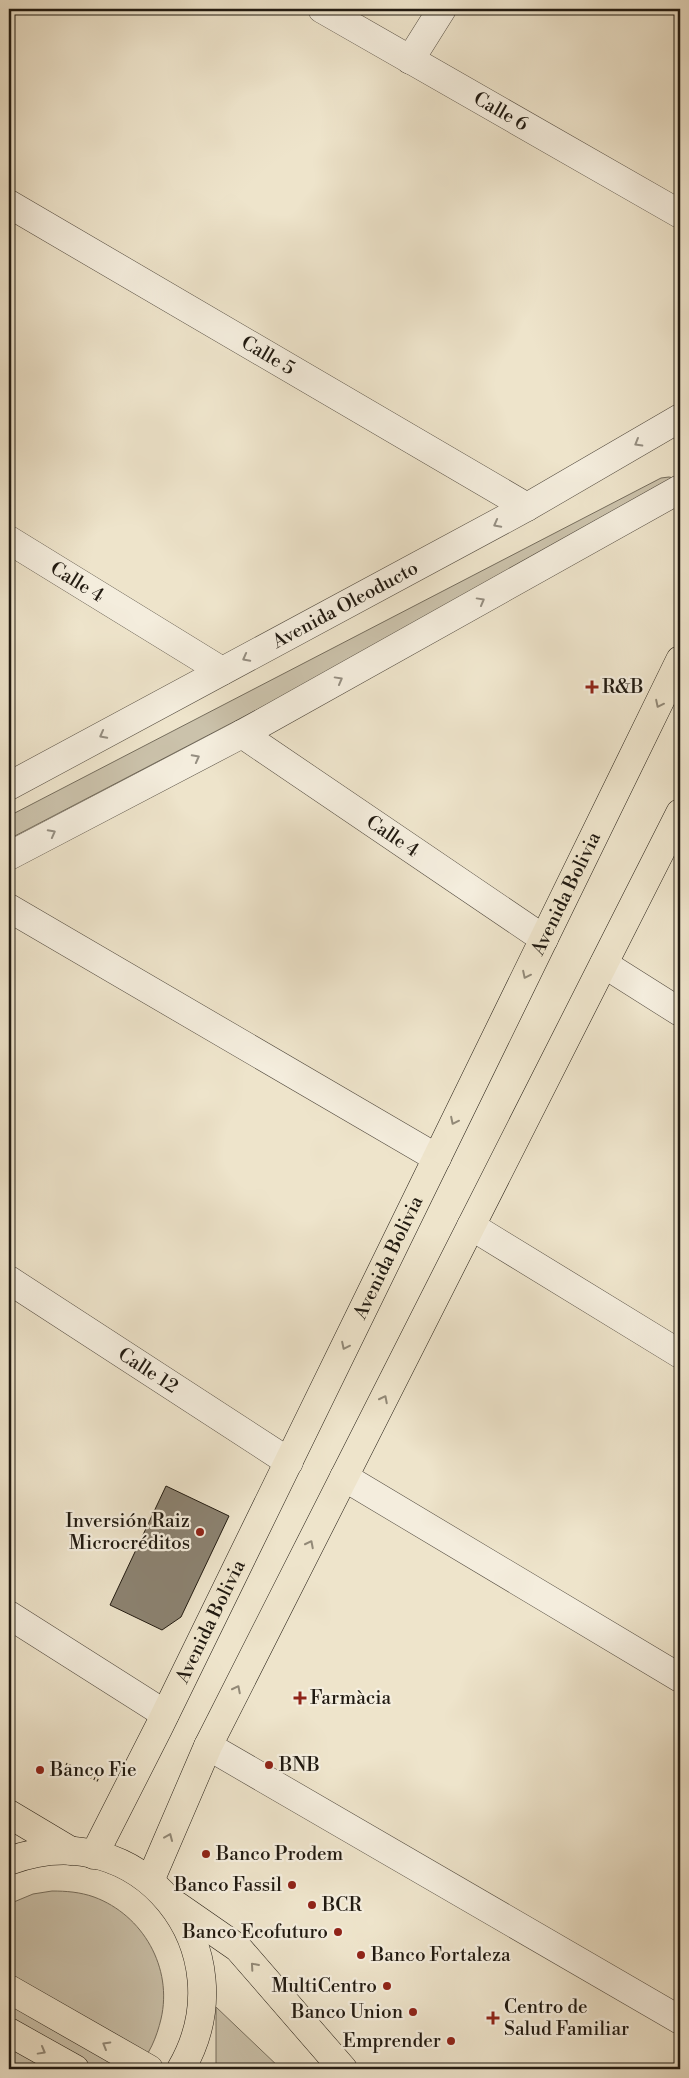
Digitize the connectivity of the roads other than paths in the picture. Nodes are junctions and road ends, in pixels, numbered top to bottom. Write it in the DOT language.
graph roads {
  1 [pos="322,9"];
  2 [pos="442,9"];
  3 [pos="410,60"];
  4 [pos="9,204"];
  5 [pos="680,214"];
  6 [pos="680,418"];
  7 [pos="680,489"];
  8 [pos="527,507"];
  9 [pos="9,540"];
  10 [pos="680,660"];
  11 [pos="222,671"];
  12 [pos="242,734"];
  13 [pos="9,786"];
  14 [pos="680,813"];
  15 [pos="9,856"];
  16 [pos="9,908"];
  17 [pos="544,939"];
  18 [pos="604,964"];
  19 [pos="680,1012"];
  20 [pos="437,1158"];
  21 [pos="471,1226"];
  22 [pos="9,1280"];
  23 [pos="680,1354"];
  24 [pos="289,1462"];
  25 [pos="344,1477"];
  26 [pos="9,1615"];
  27 [pos="680,1678"];
  28 [pos="165,1714"];
  29 [pos="208,1746"];
  30 [pos="9,1814"];
  31 [pos="83,1853"];
  32 [pos="9,1861"];
  33 [pos="150,1882"];
  34 [pos="169,1900"];
  35 [pos="9,1989"];
  36 [pos="680,2020"];
  37 [pos="9,2032"];
  38 [pos="75,2069"];
  39 [pos="149,2069"];
  40 [pos="181,2069"];
  41 [pos="343,2069"];
  1 -- 3 [label="street, Calle 6"];
  2 -- 3 [label="street"];
  3 -- 5 [label="street, Calle 6"];
  4 -- 8 [label="street, Calle 5"];
  6 -- 8 [label="street, Avenida Oleoducto, one-way"];
  12 -- 7 [label="street, one-way"];
  8 -- 11 [label="street, Avenida Oleoducto, one-way"];
  9 -- 11 [label="street, Calle 4"];
  10 -- 17 [label="main road, Avenida Bolivia, one-way"];
  11 -- 13 [label="street, Avenida Oleoducto, one-way"];
  15 -- 12 [label="street, one-way"];
  12 -- 17 [label="street, Calle 4"];
  14 -- 18 [label="main road"];
  16 -- 20 [label="street"];
  17 -- 20 [label="main road, Avenida Bolivia, one-way"];
  18 -- 19 [label="street"];
  18 -- 21 [label="main road"];
  20 -- 24 [label="main road, Avenida Bolivia, one-way"];
  21 -- 23 [label="street"];
  25 -- 21 [label="main road, one-way"];
  22 -- 24 [label="street, Calle 12"];
  24 -- 28 [label="main road, Avenida Bolivia"];
  25 -- 27 [label="street"];
  29 -- 25 [label="main road, one-way"];
  26 -- 28 [label="street"];
  28 -- 31 [label="main road, Avenida Bolivia"];
  33 -- 29 [label="main road, one-way"];
  29 -- 36 [label="street"];
  30 -- 31 [label="main road"];
  31 -- 32 [label="main road"];
  31 -- 33 [label="main road"];
  33 -- 34 [label="main road"];
  34 -- 40 [label="main road"];
  41 -- 34 [label="main road, one-way"];
  39 -- 35 [label="main road, one-way"];
  37 -- 38 [label="main road, one-way"];
}
